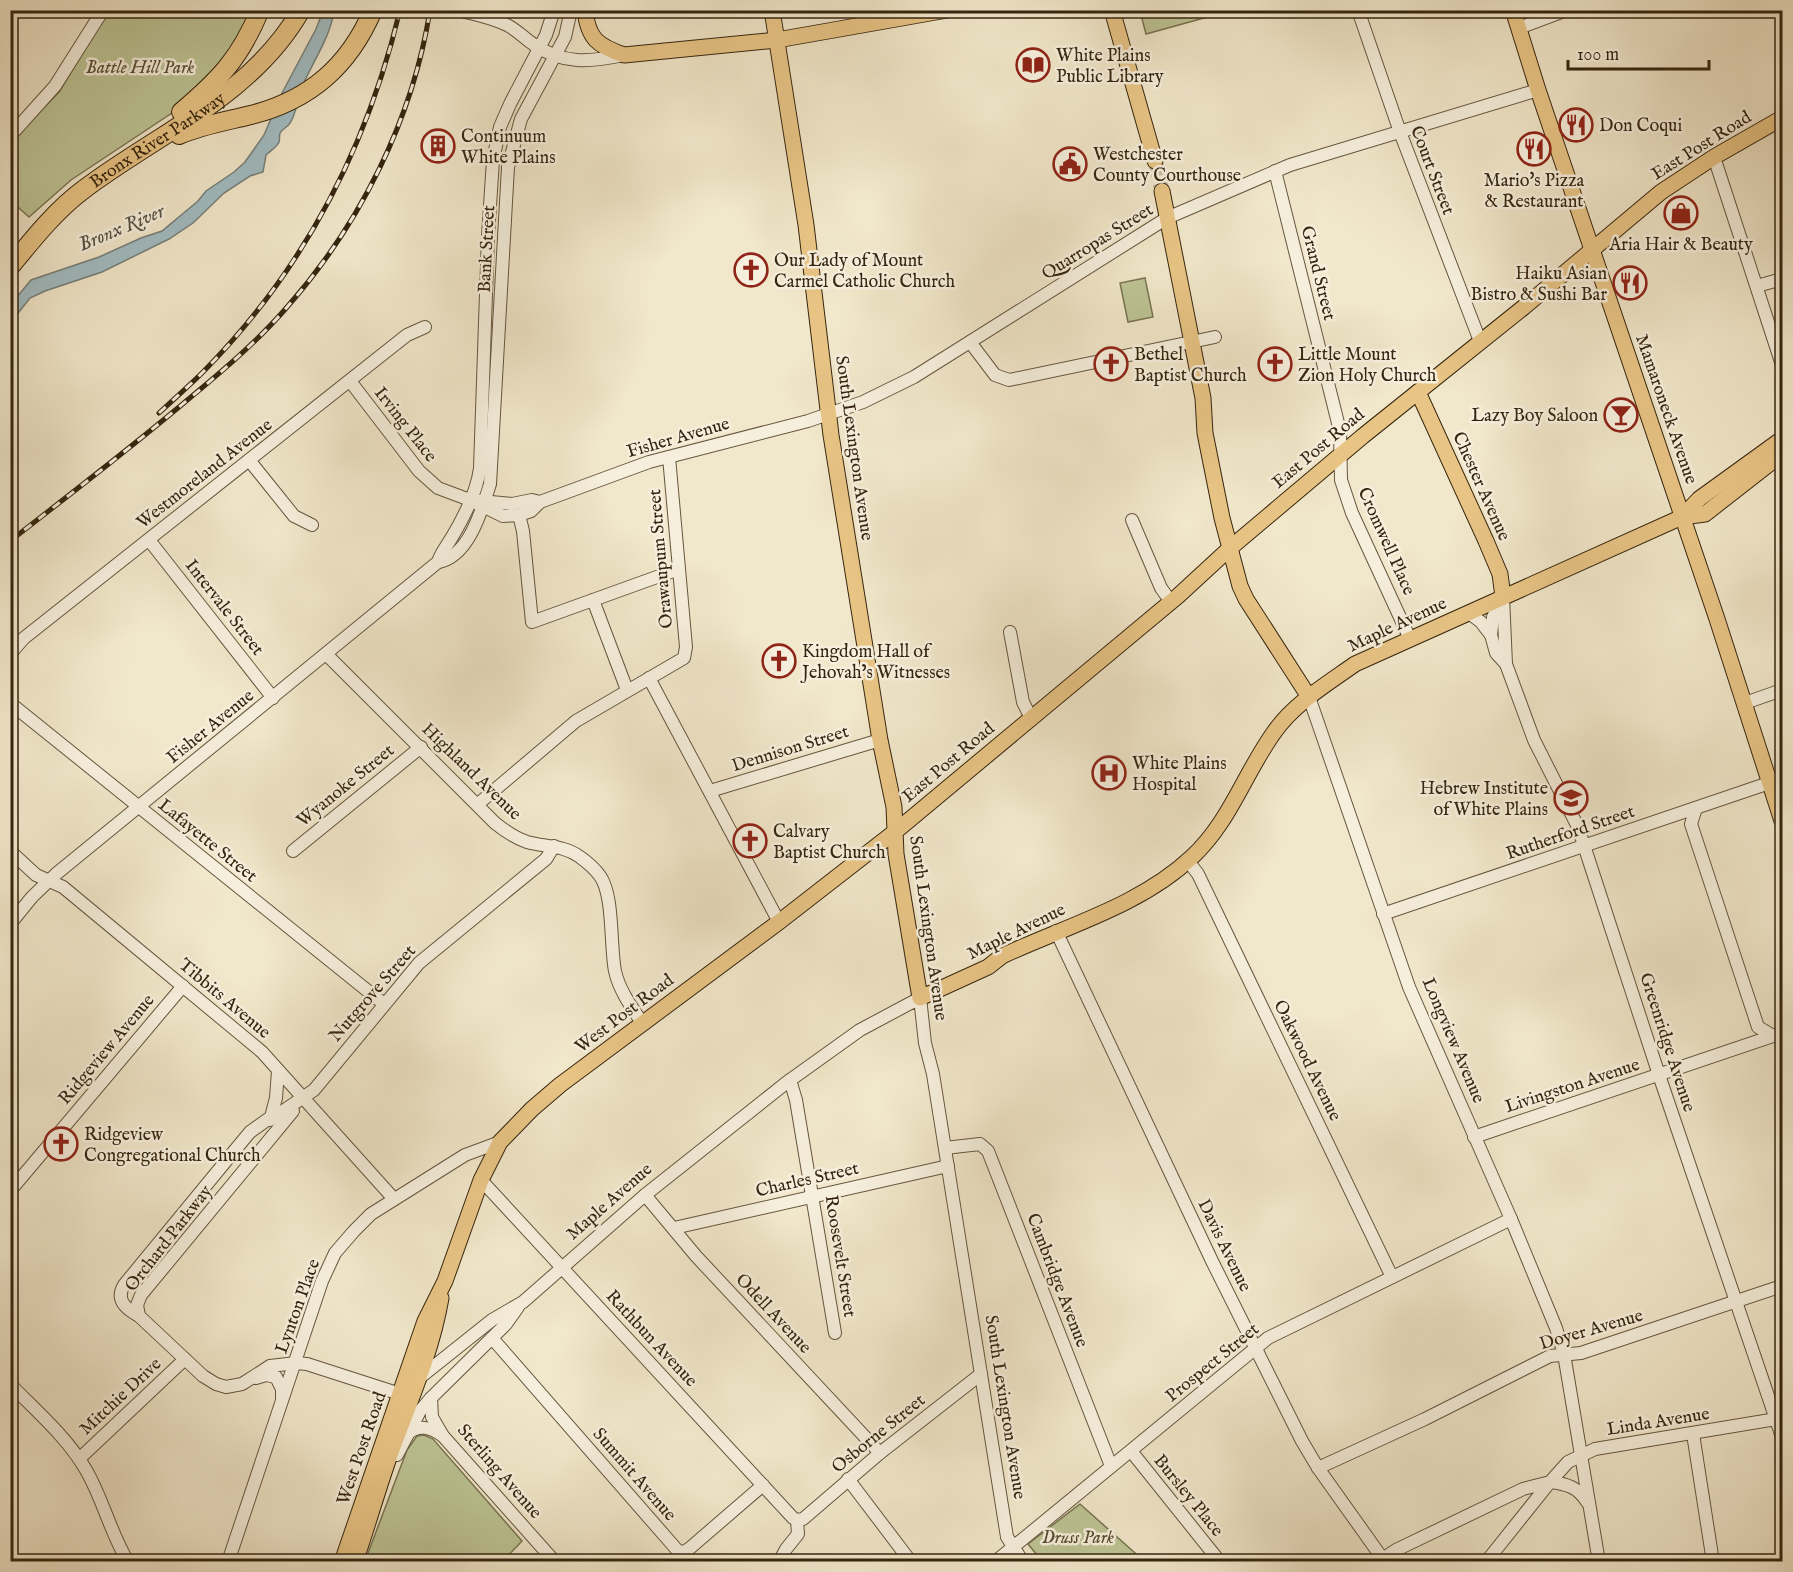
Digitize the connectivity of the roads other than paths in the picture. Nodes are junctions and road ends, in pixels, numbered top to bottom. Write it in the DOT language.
graph roads {
  1 [pos="103,10"];
  2 [pos="260,10"];
  3 [pos="291,10"];
  4 [pos="301,10"];
  5 [pos="373,10"];
  6 [pos="457,10"];
  7 [pos="554,10"];
  8 [pos="571,10"];
  9 [pos="585,10"];
  10 [pos="772,10"];
  11 [pos="947,10"];
  12 [pos="1112,10"];
  13 [pos="1358,10"];
  14 [pos="1513,10"];
  15 [pos="1567,10"];
  16 [pos="1519,28"];
  17 [pos="777,40"];
  18 [pos="540,48"];
  19 [pos="624,55"];
  20 [pos="555,56"];
  21 [pos="1538,90"];
  22 [pos="181,112"];
  23 [pos="1782,117"];
  24 [pos="1400,132"];
  25 [pos="10,136"];
  26 [pos="136,154"];
  27 [pos="1714,157"];
  28 [pos="1155,161"];
  29 [pos="1275,171"];
  30 [pos="1162,190"];
  31 [pos="1167,218"];
  32 [pos="10,249"];
  33 [pos="1592,249"];
  34 [pos="10,267"];
  35 [pos="1782,279"];
  36 [pos="1757,286"];
  37 [pos="425,327"];
  38 [pos="1215,337"];
  39 [pos="1480,341"];
  40 [pos="970,342"];
  41 [pos="1191,342"];
  42 [pos="1782,364"];
  43 [pos="350,381"];
  44 [pos="1418,392"];
  45 [pos="829,415"];
  46 [pos="1782,439"];
  47 [pos="1341,454"];
  48 [pos="1782,454"];
  49 [pos="669,457"];
  50 [pos="249,460"];
  51 [pos="470,500"];
  52 [pos="540,502"];
  53 [pos="483,504"];
  54 [pos="519,515"];
  55 [pos="1682,517"];
  56 [pos="1132,520"];
  57 [pos="312,525"];
  58 [pos="148,540"];
  59 [pos="1229,549"];
  60 [pos="438,562"];
  61 [pos="679,569"];
  62 [pos="1503,597"];
  63 [pos="593,600"];
  64 [pos="1171,602"];
  65 [pos="1469,613"];
  66 [pos="1010,632"];
  67 [pos="1491,634"];
  68 [pos="1410,639"];
  69 [pos="10,654"];
  70 [pos="326,654"];
  71 [pos="1506,664"];
  72 [pos="649,678"];
  73 [pos="627,690"];
  74 [pos="1782,690"];
  75 [pos="1309,697"];
  76 [pos="273,698"];
  77 [pos="10,703"];
  78 [pos="1745,703"];
  79 [pos="1032,718"];
  80 [pos="880,740"];
  81 [pos="421,747"];
  82 [pos="1769,783"];
  83 [pos="710,791"];
  84 [pos="478,804"];
  85 [pos="139,807"];
  86 [pos="1696,808"];
  87 [pos="1782,821"];
  88 [pos="896,831"];
  89 [pos="554,846"];
  90 [pos="1585,847"];
  91 [pos="10,851"];
  92 [pos="293,851"];
  93 [pos="1188,861"];
  94 [pos="49,881"];
  95 [pos="1383,914"];
  96 [pos="779,922"];
  97 [pos="10,924"];
  98 [pos="1056,931"];
  99 [pos="183,986"];
  100 [pos="920,998"];
  101 [pos="384,1004"];
  102 [pos="643,1024"];
  103 [pos="1778,1034"];
  104 [pos="278,1071"];
  105 [pos="1659,1075"];
  106 [pos="790,1080"];
  107 [pos="303,1097"];
  108 [pos="268,1121"];
  109 [pos="1474,1137"];
  110 [pos="500,1142"];
  111 [pos="945,1148"];
  112 [pos="948,1166"];
  113 [pos="481,1180"];
  114 [pos="10,1191"];
  115 [pos="645,1195"];
  116 [pos="813,1197"];
  117 [pos="394,1199"];
  118 [pos="1511,1219"];
  119 [pos="674,1228"];
  120 [pos="562,1268"];
  121 [pos="1392,1277"];
  122 [pos="445,1281"];
  123 [pos="1782,1286"];
  124 [pos="1737,1301"];
  125 [pos="523,1302"];
  126 [pos="139,1316"];
  127 [pos="835,1332"];
  128 [pos="492,1338"];
  129 [pos="1256,1349"];
  130 [pos="1564,1354"];
  131 [pos="185,1359"];
  132 [pos="296,1363"];
  133 [pos="981,1374"];
  134 [pos="418,1380"];
  135 [pos="249,1381"];
  136 [pos="10,1384"];
  137 [pos="400,1394"];
  138 [pos="431,1398"];
  139 [pos="282,1403"];
  140 [pos="1780,1419"];
  141 [pos="407,1434"];
  142 [pos="1693,1434"];
  143 [pos="443,1436"];
  144 [pos="1782,1437"];
  145 [pos="1131,1451"];
  146 [pos="879,1453"];
  147 [pos="1581,1454"];
  148 [pos="79,1459"];
  149 [pos="1111,1466"];
  150 [pos="1318,1468"];
  151 [pos="848,1479"];
  152 [pos="382,1482"];
  153 [pos="1550,1482"];
  154 [pos="763,1485"];
  155 [pos="1590,1509"];
  156 [pos="797,1520"];
  157 [pos="1013,1546"];
  158 [pos="1382,1560"];
  159 [pos="128,1562"];
  160 [pos="228,1562"];
  161 [pos="342,1562"];
  162 [pos="355,1562"];
  163 [pos="555,1562"];
  164 [pos="779,1562"];
  165 [pos="911,1562"];
  166 [pos="995,1562"];
  167 [pos="1023,1562"];
  168 [pos="1220,1562"];
  169 [pos="1486,1562"];
  170 [pos="1599,1562"];
  171 [pos="1713,1562"];
  1 -- 25 [label="street"];
  2 -- 22 [label="highway"];
  3 -- 22 [label="highway, Bronx River Parkway"];
  4 -- 26 [label="highway, Bronx River Parkway"];
  5 -- 26 [label="highway"];
  6 -- 18 [label="street"];
  7 -- 18 [label="street, Bank Street"];
  8 -- 20 [label="street, Bank Street"];
  9 -- 19 [label="main road"];
  10 -- 17 [label="main road, South Lexington Avenue"];
  11 -- 17 [label="main road"];
  12 -- 28 [label="main road"];
  13 -- 24 [label="street, Court Street"];
  14 -- 16 [label="main road, Mamaroneck Avenue"];
  15 -- 16 [label="street"];
  16 -- 21 [label="main road, Mamaroneck Avenue"];
  17 -- 19 [label="main road"];
  17 -- 45 [label="main road, South Lexington Avenue"];
  18 -- 20 [label="street"];
  18 -- 51 [label="street, Bank Street"];
  19 -- 20 [label="street"];
  20 -- 53 [label="street, Bank Street"];
  21 -- 24 [label="street, Quarropas Street"];
  21 -- 33 [label="main road, Mamaroneck Avenue"];
  22 -- 32 [label="highway, Bronx River Parkway"];
  23 -- 27 [label="main road, East Post Road"];
  24 -- 29 [label="street, Quarropas Street"];
  24 -- 39 [label="street, Court Street"];
  26 -- 34 [label="highway, Bronx River Parkway"];
  27 -- 33 [label="main road, East Post Road"];
  27 -- 36 [label="street"];
  29 -- 31 [label="street, Quarropas Street"];
  29 -- 47 [label="street, Grand Street"];
  30 -- 31 [label="main road, Longview Avenue"];
  31 -- 40 [label="street, Quarropas Street"];
  31 -- 41 [label="main road, Longview Avenue"];
  33 -- 39 [label="main road, East Post Road"];
  33 -- 55 [label="main road, Mamaroneck Avenue"];
  35 -- 36 [label="street"];
  36 -- 42 [label="street"];
  37 -- 43 [label="street, Westmoreland Avenue"];
  38 -- 41 [label="street"];
  39 -- 44 [label="main road, East Post Road"];
  40 -- 41 [label="street"];
  40 -- 45 [label="street, Quarropas Street"];
  41 -- 59 [label="main road, Longview Avenue"];
  43 -- 50 [label="street, Westmoreland Avenue"];
  43 -- 51 [label="street, Irving Place"];
  44 -- 47 [label="main road, East Post Road"];
  44 -- 62 [label="main road, Chester Avenue"];
  45 -- 49 [label="street, Fisher Avenue"];
  45 -- 80 [label="main road, South Lexington Avenue"];
  46 -- 55 [label="main road, Maple Avenue"];
  47 -- 59 [label="main road, East Post Road"];
  47 -- 68 [label="street, Cromwell Place"];
  48 -- 55 [label="main road, Maple Avenue"];
  49 -- 52 [label="street, Fisher Avenue"];
  49 -- 61 [label="street, Orawaupum Street"];
  50 -- 57 [label="street"];
  50 -- 58 [label="street, Westmoreland Avenue"];
  51 -- 53 [label="street, Fisher Avenue"];
  51 -- 60 [label="street, Fisher Avenue"];
  52 -- 53 [label="street, Fisher Avenue"];
  52 -- 54 [label="street, Fisher Avenue"];
  53 -- 54 [label="street, Fisher Avenue"];
  53 -- 60 [label="street, Fisher Avenue"];
  54 -- 63 [label="street"];
  55 -- 62 [label="main road, Maple Avenue"];
  55 -- 78 [label="main road, Mamaroneck Avenue"];
  56 -- 64 [label="street"];
  58 -- 69 [label="street, Westmoreland Avenue"];
  58 -- 76 [label="street, Intervale Street"];
  59 -- 64 [label="main road, East Post Road"];
  59 -- 75 [label="main road, Longview Avenue"];
  60 -- 70 [label="street, Fisher Avenue"];
  61 -- 63 [label="street"];
  61 -- 72 [label="street, Orawaupum Street"];
  62 -- 65 [label="main road, Maple Avenue"];
  62 -- 67 [label="street"];
  62 -- 71 [label="street, Greenridge Avenue"];
  63 -- 73 [label="street"];
  64 -- 79 [label="main road, East Post Road"];
  65 -- 67 [label="street, Greenridge Avenue"];
  65 -- 68 [label="main road, Maple Avenue"];
  66 -- 79 [label="street"];
  67 -- 71 [label="street, Greenridge Avenue"];
  68 -- 75 [label="main road, Maple Avenue"];
  70 -- 76 [label="street, Fisher Avenue"];
  70 -- 81 [label="street, Highland Avenue"];
  71 -- 90 [label="street, Greenridge Avenue"];
  72 -- 73 [label="street"];
  72 -- 83 [label="street"];
  73 -- 84 [label="street"];
  74 -- 78 [label="street"];
  75 -- 93 [label="main road, Maple Avenue"];
  75 -- 95 [label="street, Longview Avenue"];
  76 -- 85 [label="street, Fisher Avenue"];
  77 -- 85 [label="street, Lafayette Street"];
  78 -- 82 [label="main road, Mamaroneck Avenue"];
  79 -- 88 [label="main road, East Post Road"];
  80 -- 83 [label="street, Dennison Street"];
  80 -- 88 [label="main road, South Lexington Avenue"];
  81 -- 84 [label="street, Highland Avenue"];
  81 -- 92 [label="street, Wyanoke Street"];
  82 -- 86 [label="street, Rutherford Street"];
  82 -- 87 [label="main road, Mamaroneck Avenue"];
  83 -- 96 [label="street"];
  84 -- 89 [label="street, Highland Avenue"];
  85 -- 94 [label="street, Fisher Avenue"];
  85 -- 101 [label="street, Lafayette Street"];
  86 -- 90 [label="street, Rutherford Street"];
  86 -- 103 [label="street"];
  88 -- 96 [label="main road, West Post Road"];
  88 -- 100 [label="main road, South Lexington Avenue"];
  89 -- 101 [label="street, Nutgrove Street"];
  89 -- 102 [label="street, Highland Avenue"];
  90 -- 95 [label="street, Rutherford Street"];
  90 -- 105 [label="street, Greenridge Avenue"];
  91 -- 94 [label="street, Tibbits Avenue"];
  93 -- 98 [label="main road, Maple Avenue"];
  93 -- 121 [label="street, Oakwood Avenue"];
  94 -- 97 [label="street, Fisher Avenue"];
  94 -- 99 [label="street, Tibbits Avenue"];
  95 -- 109 [label="street, Longview Avenue"];
  96 -- 102 [label="main road, West Post Road"];
  98 -- 100 [label="main road, Maple Avenue"];
  98 -- 129 [label="street, Davis Avenue"];
  99 -- 104 [label="street, Tibbits Avenue"];
  99 -- 114 [label="street, Ridgeview Avenue"];
  100 -- 106 [label="street, Maple Avenue"];
  100 -- 111 [label="street, South Lexington Avenue"];
  101 -- 107 [label="street, Nutgrove Street"];
  102 -- 110 [label="main road, West Post Road"];
  103 -- 105 [label="street, Livingston Avenue"];
  104 -- 107 [label="street, Tibbits Avenue"];
  104 -- 108 [label="street"];
  105 -- 109 [label="street, Livingston Avenue"];
  105 -- 124 [label="street, Greenridge Avenue"];
  106 -- 115 [label="street, Maple Avenue"];
  106 -- 116 [label="street, Roosevelt Street"];
  107 -- 108 [label="street, Orchard Parkway"];
  107 -- 117 [label="street, Tibbits Avenue"];
  107 -- 126 [label="street, Orchard Parkway"];
  108 -- 126 [label="street, Orchard Parkway"];
  109 -- 118 [label="street, Longview Avenue"];
  110 -- 113 [label="main road, West Post Road"];
  110 -- 117 [label="street, Lynton Place"];
  111 -- 112 [label="street, South Lexington Avenue"];
  111 -- 149 [label="street, Cambridge Avenue"];
  112 -- 116 [label="street, Charles Street"];
  112 -- 133 [label="street, South Lexington Avenue"];
  113 -- 120 [label="street, Rathbun Avenue"];
  113 -- 122 [label="main road, West Post Road"];
  115 -- 119 [label="street, Odell Avenue"];
  115 -- 120 [label="street, Maple Avenue"];
  116 -- 119 [label="street, Charles Street"];
  116 -- 127 [label="street, Roosevelt Street"];
  117 -- 132 [label="street, Lynton Place"];
  118 -- 121 [label="street, Prospect Street"];
  118 -- 130 [label="street, Longview Avenue"];
  119 -- 146 [label="street, Odell Avenue"];
  120 -- 125 [label="street, Maple Avenue"];
  120 -- 154 [label="street, Rathbun Avenue"];
  121 -- 129 [label="street, Prospect Street"];
  122 -- 134 [label="main road, West Post Road"];
  122 -- 137 [label="main road, West Post Road"];
  123 -- 124 [label="street, Doyer Avenue"];
  124 -- 130 [label="street, Doyer Avenue"];
  124 -- 140 [label="street, Greenridge Avenue"];
  125 -- 128 [label="street"];
  125 -- 134 [label="street, Maple Avenue"];
  126 -- 131 [label="street"];
  128 -- 138 [label="street"];
  128 -- 154 [label="street, Summit Avenue"];
  129 -- 145 [label="street, Prospect Street"];
  129 -- 150 [label="street, Davis Avenue"];
  130 -- 147 [label="street, Longview Avenue"];
  130 -- 150 [label="street, Doyer Avenue"];
  131 -- 135 [label="street"];
  131 -- 148 [label="street, Mitchie Drive"];
  132 -- 135 [label="street"];
  132 -- 137 [label="street"];
  132 -- 139 [label="street, Lynton Place"];
  133 -- 146 [label="street, Osborne Street"];
  133 -- 157 [label="street, South Lexington Avenue"];
  134 -- 137 [label="street, Maple Avenue"];
  134 -- 152 [label="main road, West Post Road"];
  135 -- 139 [label="street"];
  136 -- 148 [label="street"];
  137 -- 161 [label="main road, West Post Road"];
  138 -- 141 [label="street"];
  138 -- 143 [label="street, Sterling Avenue"];
  139 -- 160 [label="street, Lynton Place"];
  140 -- 142 [label="street, Linda Avenue"];
  140 -- 144 [label="street, Greenridge Avenue"];
  141 -- 143 [label="street"];
  141 -- 152 [label="street"];
  142 -- 147 [label="street, Linda Avenue"];
  142 -- 171 [label="street"];
  143 -- 163 [label="street, Sterling Avenue"];
  145 -- 149 [label="street, Prospect Street"];
  145 -- 168 [label="street, Bursley Place"];
  146 -- 151 [label="street, Osborne Street"];
  147 -- 153 [label="street, Linda Avenue"];
  147 -- 155 [label="street, Longview Avenue"];
  148 -- 159 [label="street"];
  149 -- 157 [label="street, Prospect Street"];
  150 -- 158 [label="street, Davis Avenue"];
  151 -- 156 [label="street, Osborne Street"];
  151 -- 165 [label="street"];
  152 -- 162 [label="main road, West Post Road"];
  153 -- 155 [label="street"];
  153 -- 158 [label="street"];
  153 -- 169 [label="street, Linda Avenue"];
  154 -- 156 [label="street, Rathbun Avenue"];
  155 -- 170 [label="street, Longview Avenue"];
  156 -- 164 [label="street"];
  157 -- 166 [label="street, Prospect Street"];
  157 -- 167 [label="street, South Lexington Avenue"];
}
